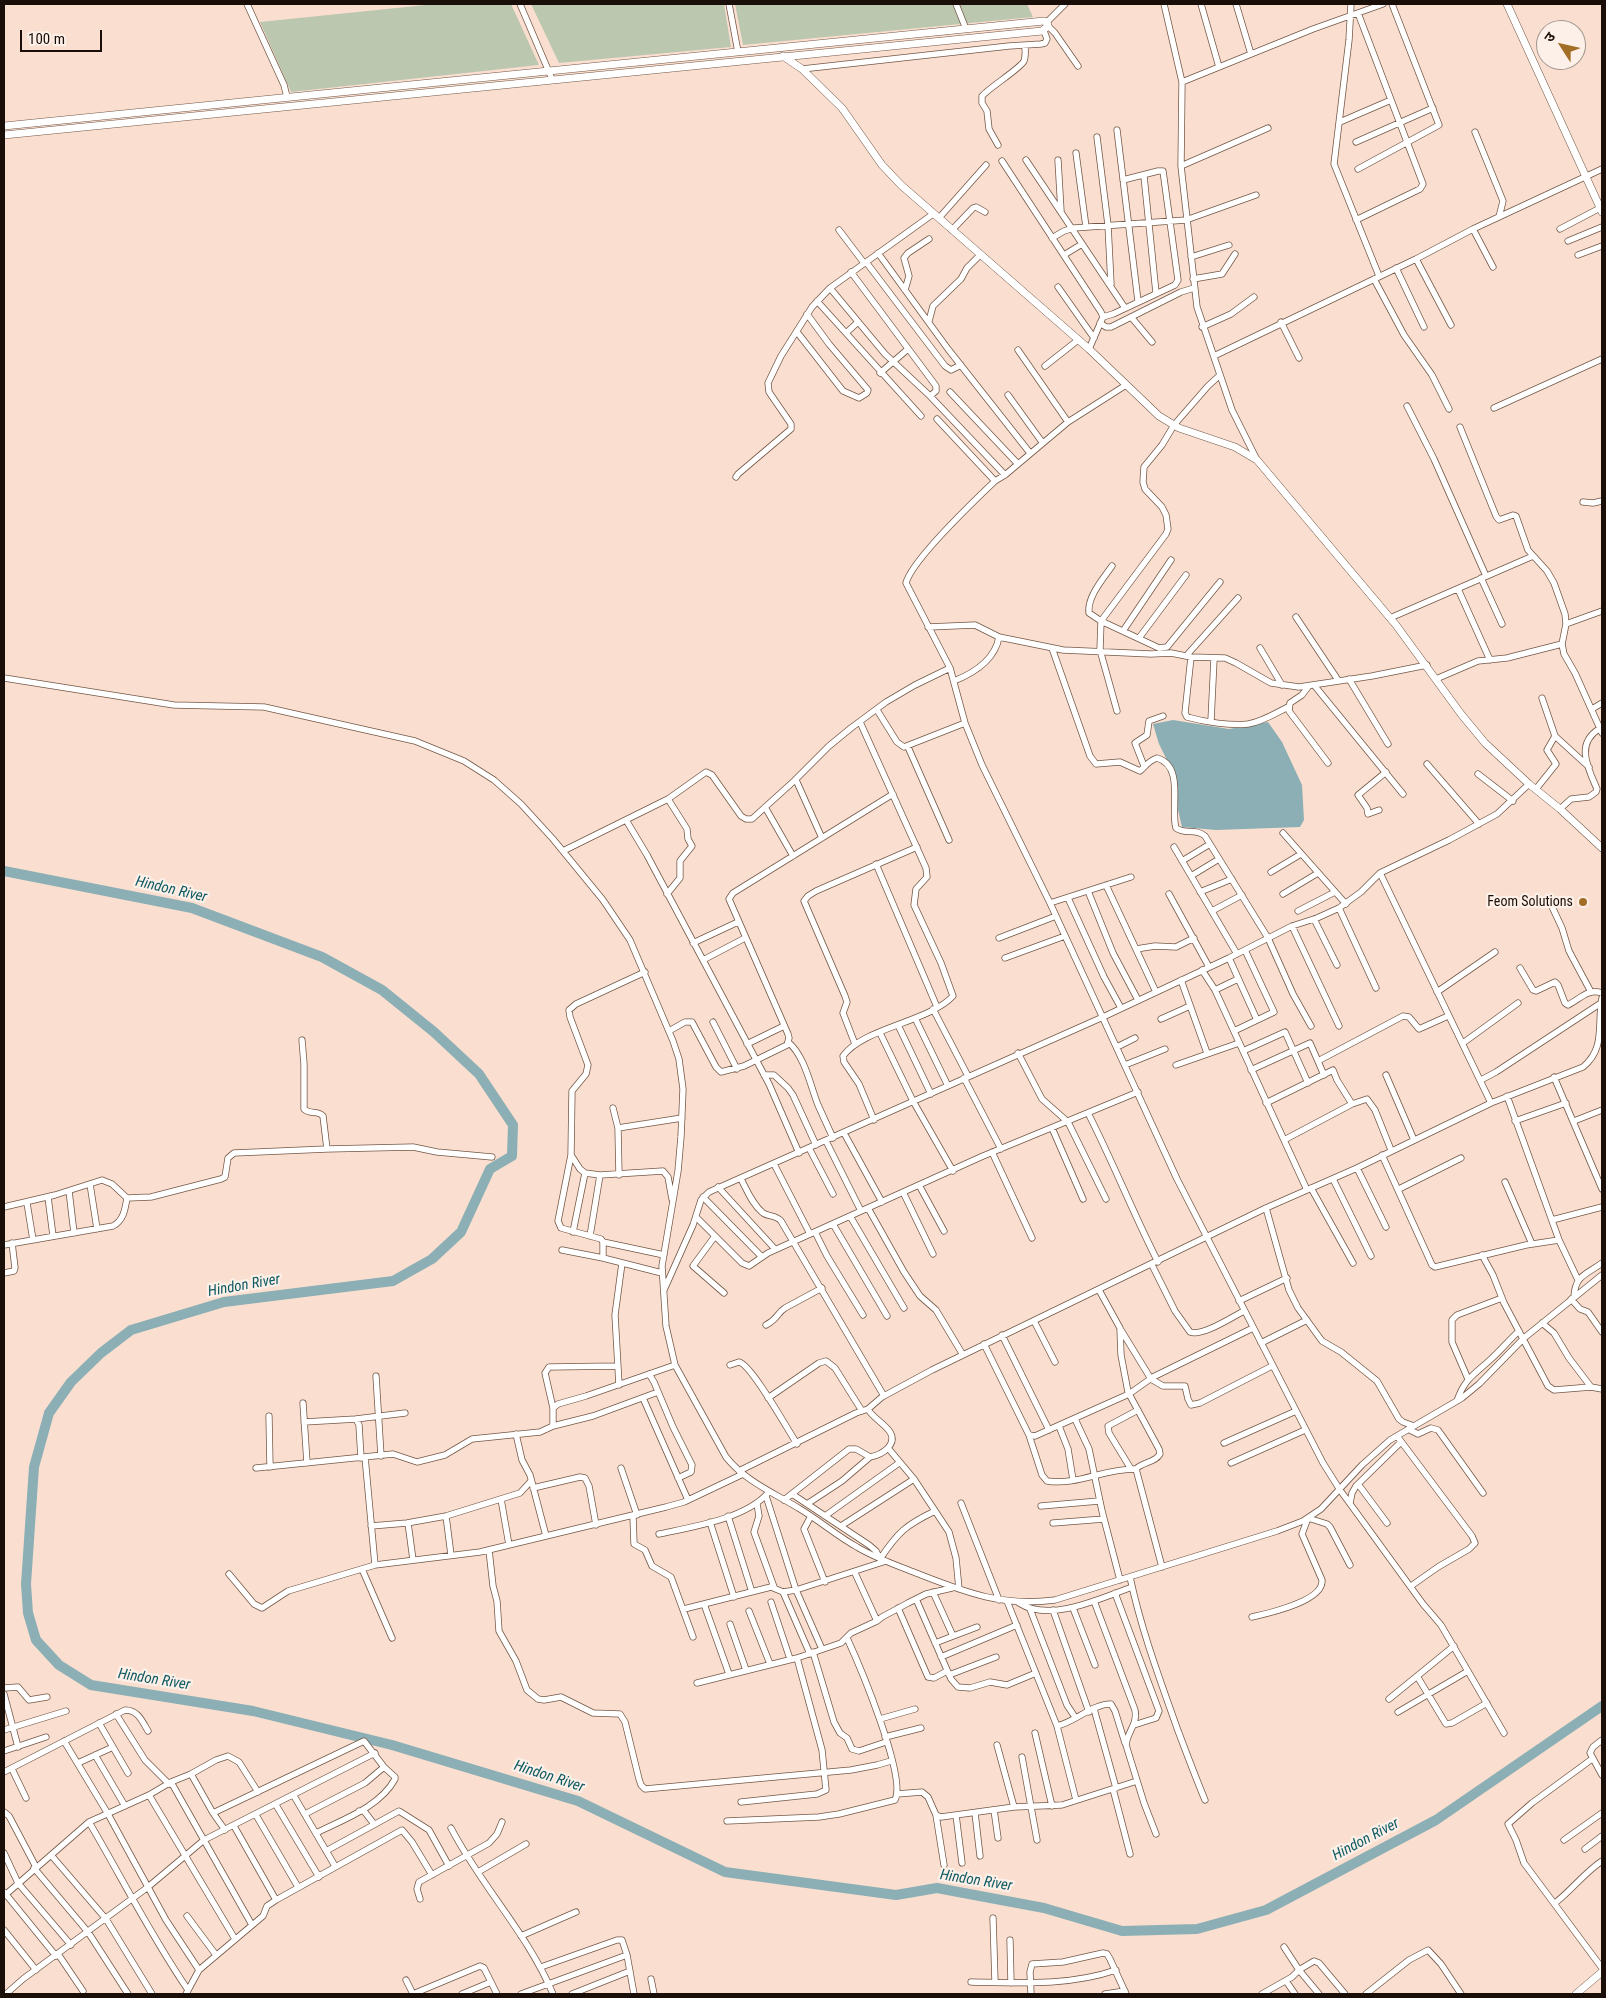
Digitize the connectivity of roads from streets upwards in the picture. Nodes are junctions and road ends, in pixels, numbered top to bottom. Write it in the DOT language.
graph roads {
  1 [pos="247,4"];
  2 [pos="520,4"];
  3 [pos="729,4"];
  4 [pos="956,4"];
  5 [pos="1065,4"];
  6 [pos="1164,4"];
  7 [pos="1201,4"];
  8 [pos="1236,4"];
  9 [pos="1351,4"];
  10 [pos="1383,4"];
  11 [pos="1392,4"];
  12 [pos="1507,4"];
  13 [pos="1358,13"];
  14 [pos="1350,16"];
  15 [pos="1046,27"];
  16 [pos="966,29"];
  17 [pos="1024,45"];
  18 [pos="775,49"];
  19 [pos="738,52"];
  20 [pos="1251,54"];
  21 [pos="783,56"];
  22 [pos="1078,66"];
  23 [pos="1219,67"];
  24 [pos="549,70"];
  25 [pos="802,70"];
  26 [pos="552,79"];
  27 [pos="1182,82"];
  28 [pos="285,91"];
  29 [pos="1391,100"];
  30 [pos="1433,108"];
  31 [pos="1340,122"];
  32 [pos="1400,123"];
  33 [pos="4,126"];
  34 [pos="1268,128"];
  35 [pos="1117,130"];
  36 [pos="1475,132"];
  37 [pos="4,135"];
  38 [pos="1097,138"];
  39 [pos="1356,142"];
  40 [pos="1408,143"];
  41 [pos="998,146"];
  42 [pos="1076,153"];
  43 [pos="1026,160"];
  44 [pos="1058,160"];
  45 [pos="1002,161"];
  46 [pos="986,165"];
  47 [pos="1181,166"];
  48 [pos="1358,169"];
  49 [pos="1602,169"];
  50 [pos="1144,176"];
  51 [pos="1585,178"];
  52 [pos="1123,180"];
  53 [pos="1256,196"];
  54 [pos="1601,210"];
  55 [pos="985,212"];
  56 [pos="1061,214"];
  57 [pos="936,216"];
  58 [pos="1499,217"];
  59 [pos="1171,220"];
  60 [pos="1186,220"];
  61 [pos="1356,220"];
  62 [pos="1148,221"];
  63 [pos="1129,224"];
  64 [pos="1108,225"];
  65 [pos="1086,227"];
  66 [pos="1602,227"];
  67 [pos="1071,229"];
  68 [pos="1472,229"];
  69 [pos="1560,229"];
  70 [pos="838,230"];
  71 [pos="952,230"];
  72 [pos="1052,238"];
  73 [pos="929,239"];
  74 [pos="1568,241"];
  75 [pos="1082,244"];
  76 [pos="1229,246"];
  77 [pos="1602,246"];
  78 [pos="878,253"];
  79 [pos="1235,254"];
  80 [pos="980,255"];
  81 [pos="1064,255"];
  82 [pos="1578,255"];
  83 [pos="1190,257"];
  84 [pos="1416,259"];
  85 [pos="865,262"];
  86 [pos="1493,267"];
  87 [pos="1396,268"];
  88 [pos="851,272"];
  89 [pos="1376,277"];
  90 [pos="1193,279"];
  91 [pos="898,281"];
  92 [pos="1111,286"];
  93 [pos="1058,287"];
  94 [pos="830,288"];
  95 [pos="1194,288"];
  96 [pos="888,289"];
  97 [pos="905,290"];
  98 [pos="1156,293"];
  99 [pos="910,296"];
  100 [pos="1254,297"];
  101 [pos="817,301"];
  102 [pos="1138,301"];
  103 [pos="899,305"];
  104 [pos="1125,308"];
  105 [pos="807,314"];
  106 [pos="1132,318"];
  107 [pos="1101,320"];
  108 [pos="929,321"];
  109 [pos="858,322"];
  110 [pos="1281,322"];
  111 [pos="1451,325"];
  112 [pos="1202,327"];
  113 [pos="1424,327"];
  114 [pos="797,332"];
  115 [pos="846,333"];
  116 [pos="1094,338"];
  117 [pos="1078,340"];
  118 [pos="1152,342"];
  119 [pos="908,349"];
  120 [pos="1089,349"];
  121 [pos="1018,350"];
  122 [pos="1214,356"];
  123 [pos="1299,358"];
  124 [pos="1602,360"];
  125 [pos="892,361"];
  126 [pos="961,365"];
  127 [pos="1045,366"];
  128 [pos="880,373"];
  129 [pos="1220,375"];
  130 [pos="1126,385"];
  131 [pos="950,392"];
  132 [pos="930,396"];
  133 [pos="1008,396"];
  134 [pos="1407,406"];
  135 [pos="1494,408"];
  136 [pos="1449,409"];
  137 [pos="921,416"];
  138 [pos="937,420"];
  139 [pos="1068,422"];
  140 [pos="1174,426"];
  141 [pos="1460,427"];
  142 [pos="1042,442"];
  143 [pos="1030,453"];
  144 [pos="1257,460"];
  145 [pos="1018,464"];
  146 [pos="1006,475"];
  147 [pos="736,477"];
  148 [pos="995,481"];
  149 [pos="1602,501"];
  150 [pos="1583,502"];
  151 [pos="1533,556"];
  152 [pos="1172,560"];
  153 [pos="1112,566"];
  154 [pos="1186,575"];
  155 [pos="1484,577"];
  156 [pos="1220,582"];
  157 [pos="1458,589"];
  158 [pos="1238,598"];
  159 [pos="1602,611"];
  160 [pos="1296,617"];
  161 [pos="1390,618"];
  162 [pos="1101,621"];
  163 [pos="1502,624"];
  164 [pos="1566,624"];
  165 [pos="928,627"];
  166 [pos="1123,631"];
  167 [pos="999,638"];
  168 [pos="1139,638"];
  169 [pos="1562,644"];
  170 [pos="1052,648"];
  171 [pos="1260,648"];
  172 [pos="1100,650"];
  173 [pos="1189,656"];
  174 [pos="1214,659"];
  175 [pos="1490,660"];
  176 [pos="1427,665"];
  177 [pos="950,668"];
  178 [pos="4,678"];
  179 [pos="1349,678"];
  180 [pos="1436,679"];
  181 [pos="954,680"];
  182 [pos="1338,680"];
  183 [pos="1282,685"];
  184 [pos="1311,686"];
  185 [pos="1542,698"];
  186 [pos="1602,703"];
  187 [pos="1288,707"];
  188 [pos="1592,709"];
  189 [pos="877,710"];
  190 [pos="1118,711"];
  191 [pos="1163,716"];
  192 [pos="1211,721"];
  193 [pos="860,722"];
  194 [pos="965,723"];
  195 [pos="1601,731"];
  196 [pos="1555,736"];
  197 [pos="1388,744"];
  198 [pos="908,747"];
  199 [pos="1328,763"];
  200 [pos="1427,764"];
  201 [pos="1144,766"];
  202 [pos="1589,767"];
  203 [pos="1386,772"];
  204 [pos="1478,774"];
  205 [pos="796,780"];
  206 [pos="1529,784"];
  207 [pos="1536,789"];
  208 [pos="894,794"];
  209 [pos="1403,794"];
  210 [pos="668,799"];
  211 [pos="1513,801"];
  212 [pos="765,807"];
  213 [pos="1560,808"];
  214 [pos="1379,810"];
  215 [pos="626,820"];
  216 [pos="1479,824"];
  217 [pos="1283,833"];
  218 [pos="822,838"];
  219 [pos="950,840"];
  220 [pos="1210,844"];
  221 [pos="916,847"];
  222 [pos="1174,847"];
  223 [pos="1602,848"];
  224 [pos="563,851"];
  225 [pos="1302,854"];
  226 [pos="793,856"];
  227 [pos="1219,859"];
  228 [pos="1182,861"];
  229 [pos="876,864"];
  230 [pos="1271,872"];
  231 [pos="1380,873"];
  232 [pos="1318,874"];
  233 [pos="1190,876"];
  234 [pos="1131,877"];
  235 [pos="1232,879"];
  236 [pos="1106,885"];
  237 [pos="1088,891"];
  238 [pos="1200,892"];
  239 [pos="1335,892"];
  240 [pos="667,894"];
  241 [pos="1169,894"];
  242 [pos="1283,894"];
  243 [pos="1242,895"];
  244 [pos="1068,898"];
  245 [pos="1548,898"];
  246 [pos="1050,903"];
  247 [pos="1346,904"];
  248 [pos="1339,908"];
  249 [pos="1212,910"];
  250 [pos="1298,911"];
  251 [pos="1056,916"];
  252 [pos="1314,919"];
  253 [pos="738,922"];
  254 [pos="1292,926"];
  255 [pos="1065,936"];
  256 [pos="745,938"];
  257 [pos="999,938"];
  258 [pos="1194,938"];
  259 [pos="1268,938"];
  260 [pos="693,943"];
  261 [pos="1136,949"];
  262 [pos="1245,950"];
  263 [pos="1495,952"];
  264 [pos="1237,954"];
  265 [pos="1005,958"];
  266 [pos="1229,958"];
  267 [pos="703,960"];
  268 [pos="1337,965"];
  269 [pos="1209,967"];
  270 [pos="1520,968"];
  271 [pos="1202,970"];
  272 [pos="645,972"];
  273 [pos="1238,979"];
  274 [pos="1181,980"];
  275 [pos="1376,988"];
  276 [pos="1215,990"];
  277 [pos="1156,992"];
  278 [pos="1437,992"];
  279 [pos="1591,992"];
  280 [pos="1602,992"];
  281 [pos="1138,1000"];
  282 [pos="1602,1000"];
  283 [pos="1518,1003"];
  284 [pos="1190,1006"];
  285 [pos="935,1008"];
  286 [pos="1121,1008"];
  287 [pos="1448,1016"];
  288 [pos="1103,1017"];
  289 [pos="915,1018"];
  290 [pos="1161,1019"];
  291 [pos="1257,1020"];
  292 [pos="713,1022"];
  293 [pos="898,1025"];
  294 [pos="784,1026"];
  295 [pos="1311,1026"];
  296 [pos="1339,1026"];
  297 [pos="669,1031"];
  298 [pos="1234,1031"];
  299 [pos="880,1033"];
  300 [pos="1135,1038"];
  301 [pos="302,1040"];
  302 [pos="788,1042"];
  303 [pos="1239,1043"];
  304 [pos="1464,1043"];
  305 [pos="747,1044"];
  306 [pos="855,1044"];
  307 [pos="1117,1047"];
  308 [pos="1164,1049"];
  309 [pos="1292,1050"];
  310 [pos="1243,1051"];
  311 [pos="1018,1053"];
  312 [pos="1207,1053"];
  313 [pos="757,1061"];
  314 [pos="1318,1061"];
  315 [pos="1125,1065"];
  316 [pos="1176,1065"];
  317 [pos="737,1069"];
  318 [pos="1251,1070"];
  319 [pos="764,1075"];
  320 [pos="1324,1075"];
  321 [pos="1386,1075"];
  322 [pos="966,1077"];
  323 [pos="1554,1077"];
  324 [pos="1481,1080"];
  325 [pos="1308,1083"];
  326 [pos="948,1086"];
  327 [pos="1138,1092"];
  328 [pos="930,1094"];
  329 [pos="1507,1096"];
  330 [pos="914,1102"];
  331 [pos="1266,1103"];
  332 [pos="1491,1103"];
  333 [pos="1566,1103"];
  334 [pos="1352,1104"];
  335 [pos="613,1108"];
  336 [pos="1602,1110"];
  337 [pos="1088,1113"];
  338 [pos="682,1118"];
  339 [pos="874,1120"];
  340 [pos="1515,1121"];
  341 [pos="1574,1121"];
  342 [pos="1068,1122"];
  343 [pos="618,1128"];
  344 [pos="1052,1128"];
  345 [pos="844,1133"];
  346 [pos="834,1138"];
  347 [pos="1284,1140"];
  348 [pos="1414,1140"];
  349 [pos="826,1141"];
  350 [pos="816,1145"];
  351 [pos="327,1148"];
  352 [pos="809,1148"];
  353 [pos="1001,1149"];
  354 [pos="1392,1150"];
  355 [pos="992,1152"];
  356 [pos="799,1153"];
  357 [pos="571,1155"];
  358 [pos="1382,1155"];
  359 [pos="492,1157"];
  360 [pos="1460,1158"];
  361 [pos="774,1164"];
  362 [pos="1356,1168"];
  363 [pos="952,1170"];
  364 [pos="585,1173"];
  365 [pos="618,1174"];
  366 [pos="600,1175"];
  367 [pos="740,1178"];
  368 [pos="1333,1179"];
  369 [pos="1505,1182"];
  370 [pos="90,1184"];
  371 [pos="919,1185"];
  372 [pos="718,1187"];
  373 [pos="1309,1189"];
  374 [pos="1398,1189"];
  375 [pos="1602,1189"];
  376 [pos="69,1191"];
  377 [pos="902,1192"];
  378 [pos="833,1194"];
  379 [pos="48,1197"];
  380 [pos="703,1197"];
  381 [pos="127,1198"];
  382 [pos="1083,1199"];
  383 [pos="1106,1199"];
  384 [pos="882,1202"];
  385 [pos="27,1203"];
  386 [pos="672,1203"];
  387 [pos="4,1207"];
  388 [pos="1602,1207"];
  389 [pos="868,1208"];
  390 [pos="1266,1208"];
  391 [pos="860,1211"];
  392 [pos="850,1216"];
  393 [pos="696,1218"];
  394 [pos="1552,1220"];
  395 [pos="833,1224"];
  396 [pos="1386,1227"];
  397 [pos="97,1229"];
  398 [pos="944,1231"];
  399 [pos="573,1232"];
  400 [pos="74,1233"];
  401 [pos="813,1233"];
  402 [pos="54,1236"];
  403 [pos="590,1236"];
  404 [pos="715,1236"];
  405 [pos="1206,1237"];
  406 [pos="1032,1238"];
  407 [pos="33,1240"];
  408 [pos="1559,1240"];
  409 [pos="603,1242"];
  410 [pos="793,1242"];
  411 [pos="12,1243"];
  412 [pos="4,1244"];
  413 [pos="1532,1244"];
  414 [pos="562,1250"];
  415 [pos="775,1250"];
  416 [pos="933,1254"];
  417 [pos="664,1255"];
  418 [pos="1482,1255"];
  419 [pos="761,1256"];
  420 [pos="1371,1256"];
  421 [pos="603,1258"];
  422 [pos="1602,1262"];
  423 [pos="622,1263"];
  424 [pos="1155,1263"];
  425 [pos="1353,1263"];
  426 [pos="4,1273"];
  427 [pos="662,1273"];
  428 [pos="1602,1274"];
  429 [pos="1287,1278"];
  430 [pos="1578,1280"];
  431 [pos="822,1288"];
  432 [pos="1099,1290"];
  433 [pos="663,1292"];
  434 [pos="724,1293"];
  435 [pos="1502,1298"];
  436 [pos="1573,1298"];
  437 [pos="1239,1301"];
  438 [pos="904,1308"];
  439 [pos="1244,1311"];
  440 [pos="863,1315"];
  441 [pos="887,1316"];
  442 [pos="1307,1320"];
  443 [pos="1034,1321"];
  444 [pos="1542,1323"];
  445 [pos="766,1325"];
  446 [pos="1120,1328"];
  447 [pos="1253,1328"];
  448 [pos="1518,1331"];
  449 [pos="1602,1332"];
  450 [pos="1002,1335"];
  451 [pos="1524,1338"];
  452 [pos="1260,1343"];
  453 [pos="984,1344"];
  454 [pos="963,1355"];
  455 [pos="1055,1362"];
  456 [pos="675,1364"];
  457 [pos="730,1365"];
  458 [pos="617,1366"];
  459 [pos="1272,1366"];
  460 [pos="649,1374"];
  461 [pos="376,1376"];
  462 [pos="1151,1379"];
  463 [pos="1468,1379"];
  464 [pos="619,1385"];
  465 [pos="1591,1387"];
  466 [pos="1602,1389"];
  467 [pos="658,1392"];
  468 [pos="1129,1394"];
  469 [pos="884,1396"];
  470 [pos="643,1398"];
  471 [pos="768,1398"];
  472 [pos="1457,1401"];
  473 [pos="303,1403"];
  474 [pos="552,1408"];
  475 [pos="865,1410"];
  476 [pos="1138,1410"];
  477 [pos="1296,1411"];
  478 [pos="405,1413"];
  479 [pos="268,1416"];
  480 [pos="378,1416"];
  481 [pos="356,1419"];
  482 [pos="1075,1419"];
  483 [pos="304,1422"];
  484 [pos="553,1426"];
  485 [pos="1058,1426"];
  486 [pos="1414,1426"];
  487 [pos="1408,1429"];
  488 [pos="1049,1430"];
  489 [pos="1305,1430"];
  490 [pos="516,1434"];
  491 [pos="1029,1435"];
  492 [pos="1397,1436"];
  493 [pos="1402,1442"];
  494 [pos="1224,1443"];
  495 [pos="796,1444"];
  496 [pos="888,1448"];
  497 [pos="381,1456"];
  498 [pos="870,1457"];
  499 [pos="363,1458"];
  500 [pos="307,1463"];
  501 [pos="899,1463"];
  502 [pos="1231,1463"];
  503 [pos="270,1467"];
  504 [pos="256,1468"];
  505 [pos="621,1468"];
  506 [pos="1133,1469"];
  507 [pos="741,1473"];
  508 [pos="678,1478"];
  509 [pos="1094,1478"];
  510 [pos="914,1479"];
  511 [pos="1073,1480"];
  512 [pos="531,1481"];
  513 [pos="1358,1484"];
  514 [pos="533,1488"];
  515 [pos="1340,1490"];
  516 [pos="1483,1493"];
  517 [pos="768,1494"];
  518 [pos="792,1494"];
  519 [pos="501,1499"];
  520 [pos="688,1500"];
  521 [pos="784,1500"];
  522 [pos="1100,1500"];
  523 [pos="961,1503"];
  524 [pos="1350,1503"];
  525 [pos="757,1504"];
  526 [pos="807,1504"];
  527 [pos="1041,1506"];
  528 [pos="935,1511"];
  529 [pos="635,1515"];
  530 [pos="446,1516"];
  531 [pos="728,1516"];
  532 [pos="811,1516"];
  533 [pos="825,1516"];
  534 [pos="1308,1518"];
  535 [pos="1104,1519"];
  536 [pos="710,1522"];
  537 [pos="408,1523"];
  538 [pos="1052,1523"];
  539 [pos="1387,1523"];
  540 [pos="596,1525"];
  541 [pos="371,1526"];
  542 [pos="841,1526"];
  543 [pos="659,1534"];
  544 [pos="546,1536"];
  545 [pos="508,1545"];
  546 [pos="488,1550"];
  547 [pos="451,1555"];
  548 [pos="413,1560"];
  549 [pos="883,1560"];
  550 [pos="376,1565"];
  551 [pos="1350,1565"];
  552 [pos="1162,1567"];
  553 [pos="362,1569"];
  554 [pos="855,1573"];
  555 [pos="229,1574"];
  556 [pos="1130,1576"];
  557 [pos="1120,1580"];
  558 [pos="825,1582"];
  559 [pos="1132,1586"];
  560 [pos="1411,1586"];
  561 [pos="774,1587"];
  562 [pos="956,1588"];
  563 [pos="796,1590"];
  564 [pos="752,1592"];
  565 [pos="784,1592"];
  566 [pos="933,1592"];
  567 [pos="1115,1593"];
  568 [pos="734,1597"];
  569 [pos="916,1599"];
  570 [pos="1000,1600"];
  571 [pos="1007,1601"];
  572 [pos="1094,1601"];
  573 [pos="771,1602"];
  574 [pos="1017,1602"];
  575 [pos="704,1604"];
  576 [pos="898,1608"];
  577 [pos="1030,1608"];
  578 [pos="1073,1608"];
  579 [pos="684,1609"];
  580 [pos="1053,1610"];
  581 [pos="749,1611"];
  582 [pos="1252,1617"];
  583 [pos="877,1621"];
  584 [pos="730,1624"];
  585 [pos="1017,1625"];
  586 [pos="977,1627"];
  587 [pos="953,1636"];
  588 [pos="693,1637"];
  589 [pos="392,1638"];
  590 [pos="847,1638"];
  591 [pos="935,1643"];
  592 [pos="1454,1646"];
  593 [pos="822,1650"];
  594 [pos="812,1653"];
  595 [pos="996,1656"];
  596 [pos="941,1657"];
  597 [pos="797,1658"];
  598 [pos="790,1659"];
  599 [pos="770,1664"];
  600 [pos="1095,1665"];
  601 [pos="746,1670"];
  602 [pos="1468,1671"];
  603 [pos="948,1673"];
  604 [pos="1036,1673"];
  605 [pos="729,1674"];
  606 [pos="1417,1676"];
  607 [pos="697,1683"];
  608 [pos="4,1688"];
  609 [pos="4,1694"];
  610 [pos="1427,1695"];
  611 [pos="47,1697"];
  612 [pos="1389,1699"];
  613 [pos="1487,1703"];
  614 [pos="915,1708"];
  615 [pos="1092,1710"];
  616 [pos="6,1711"];
  617 [pos="66,1711"];
  618 [pos="1398,1712"];
  619 [pos="116,1714"];
  620 [pos="1075,1717"];
  621 [pos="880,1719"];
  622 [pos="99,1723"];
  623 [pos="1134,1724"];
  624 [pos="1057,1726"];
  625 [pos="12,1727"];
  626 [pos="921,1728"];
  627 [pos="4,1730"];
  628 [pos="148,1731"];
  629 [pos="1035,1733"];
  630 [pos="1504,1733"];
  631 [pos="46,1737"];
  632 [pos="886,1740"];
  633 [pos="1602,1740"];
  634 [pos="64,1741"];
  635 [pos="997,1745"];
  636 [pos="1126,1745"];
  637 [pos="18,1747"];
  638 [pos="113,1747"];
  639 [pos="4,1751"];
  640 [pos="375,1753"];
  641 [pos="96,1755"];
  642 [pos="1022,1757"];
  643 [pos="1592,1759"];
  644 [pos="891,1760"];
  645 [pos="1602,1761"];
  646 [pos="78,1764"];
  647 [pos="1596,1766"];
  648 [pos="384,1767"];
  649 [pos="12,1769"];
  650 [pos="4,1772"];
  651 [pos="825,1772"];
  652 [pos="128,1773"];
  653 [pos="191,1774"];
  654 [pos="1602,1775"];
  655 [pos="1137,1781"];
  656 [pos="170,1783"];
  657 [pos="1114,1788"];
  658 [pos="258,1792"];
  659 [pos="149,1794"];
  660 [pos="897,1794"];
  661 [pos="294,1796"];
  662 [pos="26,1798"];
  663 [pos="1076,1800"];
  664 [pos="1205,1800"];
  665 [pos="741,1802"];
  666 [pos="276,1805"];
  667 [pos="125,1806"];
  668 [pos="1032,1806"];
  669 [pos="1052,1806"];
  670 [pos="1014,1807"];
  671 [pos="994,1810"];
  672 [pos="359,1811"];
  673 [pos="4,1812"];
  674 [pos="974,1813"];
  675 [pos="1602,1813"];
  676 [pos="108,1814"];
  677 [pos="213,1814"];
  678 [pos="305,1814"];
  679 [pos="256,1815"];
  680 [pos="936,1815"];
  681 [pos="956,1815"];
  682 [pos="89,1822"];
  683 [pos="502,1822"];
  684 [pos="727,1822"];
  685 [pos="374,1824"];
  686 [pos="234,1826"];
  687 [pos="451,1828"];
  688 [pos="225,1830"];
  689 [pos="316,1833"];
  690 [pos="1156,1834"];
  691 [pos="1602,1836"];
  692 [pos="998,1838"];
  693 [pos="204,1840"];
  694 [pos="1037,1840"];
  695 [pos="1564,1840"];
  696 [pos="526,1844"];
  697 [pos="1585,1849"];
  698 [pos="326,1851"];
  699 [pos="4,1853"];
  700 [pos="1130,1854"];
  701 [pos="51,1855"];
  702 [pos="185,1856"];
  703 [pos="465,1856"];
  704 [pos="980,1856"];
  705 [pos="1602,1861"];
  706 [pos="962,1863"];
  707 [pos="944,1865"];
  708 [pos="335,1866"];
  709 [pos="449,1866"];
  710 [pos="35,1868"];
  711 [pos="478,1872"];
  712 [pos="432,1875"];
  713 [pos="319,1877"];
  714 [pos="18,1883"];
  715 [pos="298,1886"];
  716 [pos="148,1887"];
  717 [pos="4,1894"];
  718 [pos="133,1898"];
  719 [pos="420,1899"];
  720 [pos="276,1900"];
  721 [pos="1555,1903"];
  722 [pos="576,1912"];
  723 [pos="188,1916"];
  724 [pos="993,1918"];
  725 [pos="106,1919"];
  726 [pos="252,1925"];
  727 [pos="4,1930"];
  728 [pos="88,1932"];
  729 [pos="521,1936"];
  730 [pos="236,1939"];
  731 [pos="1010,1940"];
  732 [pos="71,1945"];
  733 [pos="1284,1947"];
  734 [pos="57,1955"];
  735 [pos="216,1955"];
  736 [pos="627,1955"];
  737 [pos="541,1967"];
  738 [pos="1602,1968"];
  739 [pos="36,1970"];
  740 [pos="199,1970"];
  741 [pos="1116,1970"];
  742 [pos="1299,1970"];
  743 [pos="630,1971"];
  744 [pos="1602,1972"];
  745 [pos="651,1979"];
  746 [pos="406,1980"];
  747 [pos="1286,1981"];
  748 [pos="491,1982"];
  749 [pos="972,1982"];
  750 [pos="995,1982"];
  751 [pos="1011,1983"];
  752 [pos="1031,1983"];
  753 [pos="549,1985"];
  754 [pos="83,1991"];
  755 [pos="187,1992"];
  756 [pos="1270,1992"];
  757 [pos="1125,1993"];
  758 [pos="6,1994"];
  759 [pos="128,1994"];
  760 [pos="152,1994"];
  761 [pos="413,1994"];
  762 [pos="462,1994"];
  763 [pos="497,1994"];
  764 [pos="521,1994"];
  765 [pos="553,1994"];
  766 [pos="572,1994"];
  767 [pos="634,1994"];
  768 [pos="654,1994"];
  769 [pos="1031,1994"];
  770 [pos="1105,1994"];
  771 [pos="1262,1994"];
  772 [pos="1296,1994"];
  773 [pos="1319,1994"];
  774 [pos="1345,1994"];
  775 [pos="1366,1994"];
  776 [pos="1460,1994"];
  777 [pos="1576,1994"];
  1 -- 28 [label="street"];
  2 -- 24 [label="street"];
  3 -- 19 [label="street"];
  4 -- 16 [label="street"];
  5 -- 15 [label="street"];
  6 -- 27 [label="street"];
  7 -- 23 [label="street"];
  8 -- 20 [label="street"];
  9 -- 14 [label="street"];
  10 -- 13 [label="street"];
  11 -- 30 [label="street"];
  12 -- 51 [label="street"];
  13 -- 14 [label="street"];
  13 -- 29 [label="street"];
  14 -- 20 [label="street"];
  14 -- 31 [label="street"];
  15 -- 16 [label="street"];
  15 -- 17 [label="street"];
  15 -- 21 [label="street"];
  15 -- 22 [label="street"];
  16 -- 18 [label="street"];
  17 -- 25 [label="street"];
  17 -- 41 [label="street"];
  18 -- 19 [label="street"];
  18 -- 21 [label="street"];
  19 -- 24 [label="street"];
  20 -- 23 [label="street"];
  21 -- 25 [label="street"];
  21 -- 26 [label="street"];
  23 -- 27 [label="street"];
  24 -- 26 [label="street"];
  24 -- 28 [label="street"];
  25 -- 57 [label="street"];
  26 -- 37 [label="street"];
  27 -- 47 [label="street"];
  28 -- 33 [label="street"];
  29 -- 31 [label="street"];
  29 -- 32 [label="street"];
  30 -- 32 [label="street"];
  30 -- 40 [label="street"];
  31 -- 61 [label="street"];
  32 -- 39 [label="street"];
  32 -- 40 [label="street"];
  34 -- 47 [label="street"];
  35 -- 52 [label="street"];
  36 -- 58 [label="street"];
  38 -- 64 [label="street"];
  40 -- 48 [label="street"];
  40 -- 61 [label="street"];
  42 -- 65 [label="street"];
  43 -- 56 [label="street"];
  44 -- 56 [label="street"];
  45 -- 72 [label="street"];
  46 -- 57 [label="street"];
  47 -- 60 [label="street"];
  49 -- 51 [label="street"];
  50 -- 52 [label="street"];
  50 -- 59 [label="street"];
  50 -- 62 [label="street"];
  51 -- 54 [label="street"];
  51 -- 58 [label="street"];
  52 -- 63 [label="street"];
  53 -- 60 [label="street"];
  54 -- 69 [label="street"];
  55 -- 71 [label="street"];
  56 -- 67 [label="street"];
  57 -- 71 [label="street"];
  57 -- 78 [label="street"];
  58 -- 68 [label="street"];
  59 -- 60 [label="street"];
  59 -- 62 [label="street"];
  59 -- 98 [label="street"];
  60 -- 83 [label="street"];
  61 -- 89 [label="street"];
  62 -- 63 [label="street"];
  62 -- 98 [label="street"];
  63 -- 64 [label="street"];
  63 -- 102 [label="street"];
  64 -- 65 [label="street"];
  64 -- 92 [label="street"];
  65 -- 67 [label="street"];
  66 -- 74 [label="street"];
  67 -- 72 [label="street"];
  67 -- 75 [label="street"];
  68 -- 84 [label="street"];
  68 -- 86 [label="street"];
  70 -- 85 [label="street"];
  71 -- 80 [label="street"];
  72 -- 81 [label="street"];
  73 -- 97 [label="street"];
  75 -- 81 [label="street"];
  75 -- 92 [label="street"];
  76 -- 83 [label="street"];
  77 -- 82 [label="street"];
  78 -- 85 [label="street"];
  78 -- 91 [label="street"];
  79 -- 90 [label="street"];
  80 -- 108 [label="street"];
  80 -- 117 [label="street"];
  81 -- 107 [label="street"];
  83 -- 90 [label="street"];
  84 -- 87 [label="street"];
  84 -- 111 [label="street"];
  85 -- 88 [label="street"];
  85 -- 96 [label="street"];
  87 -- 89 [label="street"];
  87 -- 113 [label="street"];
  88 -- 94 [label="street"];
  88 -- 119 [label="street"];
  89 -- 110 [label="street"];
  89 -- 136 [label="street"];
  90 -- 95 [label="street"];
  91 -- 96 [label="street"];
  91 -- 97 [label="street"];
  92 -- 104 [label="street"];
  93 -- 116 [label="street"];
  94 -- 101 [label="street"];
  94 -- 109 [label="street"];
  95 -- 106 [label="street"];
  95 -- 112 [label="street"];
  96 -- 103 [label="street"];
  97 -- 99 [label="street"];
  98 -- 102 [label="street"];
  99 -- 103 [label="street"];
  99 -- 108 [label="street"];
  100 -- 112 [label="street"];
  101 -- 105 [label="street"];
  101 -- 115 [label="street"];
  102 -- 104 [label="street"];
  103 -- 126 [label="street"];
  104 -- 107 [label="street"];
  105 -- 114 [label="street"];
  105 -- 114 [label="street"];
  106 -- 107 [label="street"];
  106 -- 118 [label="street"];
  107 -- 116 [label="street"];
  108 -- 126 [label="street"];
  109 -- 115 [label="street"];
  109 -- 125 [label="street"];
  110 -- 122 [label="street"];
  110 -- 123 [label="street"];
  112 -- 122 [label="street"];
  114 -- 147 [label="street"];
  115 -- 128 [label="street"];
  116 -- 120 [label="street"];
  117 -- 120 [label="street"];
  117 -- 127 [label="street"];
  119 -- 125 [label="street"];
  119 -- 132 [label="street"];
  120 -- 130 [label="street"];
  121 -- 139 [label="street"];
  122 -- 129 [label="street"];
  124 -- 135 [label="street"];
  125 -- 128 [label="street"];
  125 -- 132 [label="street"];
  126 -- 143 [label="street"];
  128 -- 137 [label="street"];
  129 -- 140 [label="street"];
  129 -- 144 [label="street"];
  130 -- 139 [label="street"];
  130 -- 140 [label="street"];
  131 -- 145 [label="street"];
  132 -- 146 [label="street"];
  133 -- 142 [label="street"];
  134 -- 155 [label="street"];
  138 -- 148 [label="street"];
  139 -- 142 [label="street"];
  140 -- 144 [label="street"];
  140 -- 162 [label="street"];
  141 -- 151 [label="street"];
  142 -- 143 [label="street"];
  143 -- 145 [label="street"];
  144 -- 161 [label="street"];
  145 -- 146 [label="street"];
  146 -- 148 [label="street"];
  148 -- 165 [label="street"];
  149 -- 150 [label="street"];
  151 -- 155 [label="street"];
  151 -- 164 [label="street"];
  152 -- 166 [label="street"];
  153 -- 162 [label="street"];
  154 -- 168 [label="street"];
  155 -- 157 [label="street"];
  155 -- 163 [label="street"];
  156 -- 168 [label="street"];
  157 -- 161 [label="street"];
  157 -- 175 [label="street"];
  158 -- 173 [label="street"];
  159 -- 164 [label="street"];
  160 -- 182 [label="street"];
  161 -- 176 [label="street"];
  162 -- 166 [label="street"];
  162 -- 172 [label="street"];
  164 -- 169 [label="street"];
  165 -- 167 [label="street"];
  165 -- 177 [label="street"];
  166 -- 168 [label="street"];
  167 -- 170 [label="street"];
  167 -- 181 [label="street"];
  169 -- 175 [label="street"];
  169 -- 188 [label="street"];
  170 -- 172 [label="street"];
  170 -- 201 [label="street"];
  171 -- 183 [label="street"];
  172 -- 173 [label="street"];
  172 -- 190 [label="street"];
  173 -- 174 [label="street"];
  173 -- 192 [label="street"];
  174 -- 183 [label="street"];
  174 -- 192 [label="street"];
  175 -- 180 [label="street"];
  176 -- 179 [label="street"];
  176 -- 180 [label="street"];
  177 -- 181 [label="street"];
  177 -- 189 [label="street"];
  178 -- 224 [label="street"];
  179 -- 182 [label="street"];
  179 -- 197 [label="street"];
  180 -- 206 [label="street"];
  181 -- 194 [label="street"];
  182 -- 184 [label="street"];
  183 -- 184 [label="street"];
  184 -- 187 [label="street"];
  184 -- 203 [label="street"];
  185 -- 196 [label="street"];
  186 -- 188 [label="street"];
  187 -- 192 [label="street"];
  187 -- 199 [label="street"];
  188 -- 195 [label="street"];
  189 -- 193 [label="street"];
  189 -- 198 [label="street"];
  191 -- 201 [label="street"];
  193 -- 205 [label="street"];
  193 -- 208 [label="street"];
  194 -- 198 [label="street"];
  194 -- 246 [label="street"];
  195 -- 202 [label="street"];
  196 -- 202 [label="street"];
  196 -- 207 [label="street"];
  198 -- 219 [label="street"];
  200 -- 216 [label="street"];
  201 -- 220 [label="street"];
  202 -- 213 [label="street"];
  203 -- 209 [label="street"];
  203 -- 214 [label="street"];
  204 -- 211 [label="street"];
  205 -- 212 [label="street"];
  205 -- 218 [label="street"];
  206 -- 207 [label="street"];
  206 -- 211 [label="street"];
  207 -- 213 [label="street"];
  208 -- 218 [label="street"];
  208 -- 221 [label="street"];
  210 -- 212 [label="street"];
  210 -- 215 [label="street"];
  210 -- 240 [label="street"];
  211 -- 216 [label="street"];
  212 -- 226 [label="street"];
  213 -- 223 [label="street"];
  215 -- 224 [label="street"];
  215 -- 240 [label="street"];
  216 -- 231 [label="street"];
  217 -- 225 [label="street"];
  218 -- 226 [label="street"];
  220 -- 227 [label="street"];
  220 -- 228 [label="street"];
  221 -- 229 [label="street"];
  221 -- 285 [label="street"];
  222 -- 228 [label="street"];
  224 -- 272 [label="street"];
  225 -- 230 [label="street"];
  225 -- 232 [label="street"];
  226 -- 253 [label="street"];
  227 -- 233 [label="street"];
  227 -- 235 [label="street"];
  228 -- 233 [label="street"];
  229 -- 285 [label="street"];
  229 -- 306 [label="street"];
  231 -- 247 [label="street"];
  231 -- 278 [label="street"];
  232 -- 239 [label="street"];
  232 -- 242 [label="street"];
  233 -- 238 [label="street"];
  234 -- 236 [label="street"];
  235 -- 238 [label="street"];
  235 -- 243 [label="street"];
  236 -- 237 [label="street"];
  236 -- 261 [label="street"];
  237 -- 244 [label="street"];
  237 -- 281 [label="street"];
  238 -- 249 [label="street"];
  239 -- 247 [label="street"];
  239 -- 250 [label="street"];
  240 -- 260 [label="street"];
  241 -- 258 [label="street"];
  243 -- 249 [label="street"];
  243 -- 259 [label="street"];
  244 -- 246 [label="street"];
  244 -- 286 [label="street"];
  245 -- 279 [label="street"];
  246 -- 251 [label="street"];
  247 -- 248 [label="street"];
  248 -- 252 [label="street"];
  248 -- 275 [label="street"];
  249 -- 264 [label="street"];
  251 -- 255 [label="street"];
  251 -- 257 [label="street"];
  252 -- 254 [label="street"];
  252 -- 268 [label="street"];
  253 -- 256 [label="street"];
  253 -- 260 [label="street"];
  254 -- 259 [label="street"];
  254 -- 296 [label="street"];
  255 -- 265 [label="street"];
  255 -- 288 [label="street"];
  256 -- 267 [label="street"];
  256 -- 294 [label="street"];
  258 -- 261 [label="street"];
  258 -- 269 [label="street"];
  259 -- 262 [label="street"];
  259 -- 295 [label="street"];
  260 -- 267 [label="street"];
  261 -- 277 [label="street"];
  262 -- 264 [label="street"];
  262 -- 291 [label="street"];
  263 -- 278 [label="street"];
  264 -- 266 [label="street"];
  266 -- 269 [label="street"];
  266 -- 273 [label="street"];
  267 -- 305 [label="street"];
  269 -- 271 [label="street"];
  270 -- 279 [label="street"];
  271 -- 274 [label="street"];
  271 -- 276 [label="street"];
  272 -- 297 [label="street"];
  272 -- 357 [label="street"];
  273 -- 276 [label="street"];
  273 -- 291 [label="street"];
  274 -- 277 [label="street"];
  274 -- 284 [label="street"];
  276 -- 298 [label="street"];
  277 -- 281 [label="street"];
  278 -- 287 [label="street"];
  279 -- 280 [label="street"];
  281 -- 286 [label="street"];
  282 -- 323 [label="street"];
  282 -- 324 [label="street"];
  283 -- 304 [label="street"];
  284 -- 290 [label="street"];
  284 -- 312 [label="street"];
  285 -- 289 [label="street"];
  285 -- 322 [label="street"];
  286 -- 288 [label="street"];
  287 -- 304 [label="street"];
  287 -- 314 [label="street"];
  288 -- 307 [label="street"];
  288 -- 311 [label="street"];
  289 -- 293 [label="street"];
  289 -- 326 [label="street"];
  291 -- 298 [label="street"];
  292 -- 317 [label="street"];
  293 -- 299 [label="street"];
  293 -- 328 [label="street"];
  294 -- 302 [label="street"];
  294 -- 305 [label="street"];
  297 -- 317 [label="street"];
  297 -- 338 [label="street"];
  298 -- 303 [label="street"];
  299 -- 306 [label="street"];
  299 -- 330 [label="street"];
  300 -- 307 [label="street"];
  301 -- 351 [label="street"];
  302 -- 313 [label="street"];
  302 -- 346 [label="street"];
  303 -- 310 [label="street"];
  303 -- 312 [label="street"];
  304 -- 324 [label="street"];
  305 -- 313 [label="street"];
  306 -- 339 [label="street"];
  307 -- 315 [label="street"];
  308 -- 315 [label="street"];
  309 -- 310 [label="street"];
  309 -- 314 [label="street"];
  309 -- 318 [label="street"];
  309 -- 325 [label="street"];
  310 -- 318 [label="street"];
  311 -- 322 [label="street"];
  311 -- 342 [label="street"];
  312 -- 316 [label="street"];
  313 -- 317 [label="street"];
  313 -- 319 [label="street"];
  314 -- 320 [label="street"];
  315 -- 327 [label="street"];
  318 -- 331 [label="street"];
  319 -- 350 [label="street"];
  319 -- 356 [label="street"];
  320 -- 325 [label="street"];
  320 -- 334 [label="street"];
  321 -- 348 [label="street"];
  322 -- 326 [label="street"];
  322 -- 353 [label="street"];
  323 -- 329 [label="street"];
  323 -- 333 [label="street"];
  324 -- 332 [label="street"];
  325 -- 331 [label="street"];
  326 -- 328 [label="street"];
  327 -- 337 [label="street"];
  327 -- 405 [label="street"];
  328 -- 330 [label="street"];
  329 -- 332 [label="street"];
  329 -- 340 [label="street"];
  330 -- 339 [label="street"];
  330 -- 363 [label="street"];
  331 -- 347 [label="street"];
  332 -- 348 [label="street"];
  333 -- 340 [label="street"];
  333 -- 341 [label="street"];
  334 -- 347 [label="street"];
  334 -- 354 [label="street"];
  335 -- 343 [label="street"];
  336 -- 341 [label="street"];
  337 -- 342 [label="street"];
  337 -- 424 [label="street"];
  338 -- 343 [label="street"];
  338 -- 386 [label="street"];
  339 -- 345 [label="street"];
  340 -- 394 [label="street"];
  341 -- 375 [label="street"];
  342 -- 344 [label="street"];
  342 -- 383 [label="street"];
  343 -- 365 [label="street"];
  344 -- 353 [label="street"];
  344 -- 382 [label="street"];
  345 -- 346 [label="street"];
  345 -- 384 [label="street"];
  346 -- 349 [label="street"];
  347 -- 373 [label="street"];
  348 -- 354 [label="street"];
  349 -- 350 [label="street"];
  349 -- 391 [label="street"];
  350 -- 352 [label="street"];
  351 -- 359 [label="street"];
  351 -- 381 [label="street"];
  352 -- 356 [label="street"];
  352 -- 378 [label="street"];
  353 -- 355 [label="street"];
  354 -- 358 [label="street"];
  355 -- 363 [label="street"];
  355 -- 406 [label="street"];
  356 -- 361 [label="street"];
  357 -- 364 [label="street"];
  357 -- 399 [label="street"];
  358 -- 362 [label="street"];
  358 -- 374 [label="street"];
  360 -- 374 [label="street"];
  361 -- 367 [label="street"];
  361 -- 401 [label="street"];
  362 -- 368 [label="street"];
  362 -- 396 [label="street"];
  363 -- 371 [label="street"];
  364 -- 366 [label="street"];
  364 -- 399 [label="street"];
  365 -- 366 [label="street"];
  365 -- 386 [label="street"];
  366 -- 403 [label="street"];
  367 -- 372 [label="street"];
  367 -- 410 [label="street"];
  368 -- 373 [label="street"];
  368 -- 420 [label="street"];
  369 -- 413 [label="street"];
  370 -- 376 [label="street"];
  370 -- 381 [label="street"];
  370 -- 397 [label="street"];
  371 -- 377 [label="street"];
  371 -- 398 [label="street"];
  372 -- 380 [label="street"];
  372 -- 415 [label="street"];
  373 -- 390 [label="street"];
  373 -- 425 [label="street"];
  374 -- 418 [label="street"];
  376 -- 379 [label="street"];
  376 -- 400 [label="street"];
  377 -- 384 [label="street"];
  377 -- 416 [label="street"];
  379 -- 385 [label="street"];
  379 -- 402 [label="street"];
  380 -- 393 [label="street"];
  380 -- 419 [label="street"];
  381 -- 397 [label="street"];
  384 -- 389 [label="street"];
  385 -- 387 [label="street"];
  385 -- 407 [label="street"];
  386 -- 417 [label="street"];
  388 -- 394 [label="street"];
  389 -- 391 [label="street"];
  389 -- 454 [label="street"];
  390 -- 405 [label="street"];
  390 -- 429 [label="street"];
  391 -- 392 [label="street"];
  392 -- 395 [label="street"];
  392 -- 438 [label="street"];
  393 -- 404 [label="street"];
  393 -- 433 [label="street"];
  394 -- 408 [label="street"];
  395 -- 401 [label="street"];
  395 -- 441 [label="street"];
  397 -- 400 [label="street"];
  399 -- 403 [label="street"];
  400 -- 402 [label="street"];
  401 -- 410 [label="street"];
  401 -- 440 [label="street"];
  402 -- 407 [label="street"];
  403 -- 409 [label="street"];
  404 -- 419 [label="street"];
  404 -- 434 [label="street"];
  405 -- 424 [label="street"];
  405 -- 437 [label="street"];
  407 -- 411 [label="street"];
  408 -- 413 [label="street"];
  408 -- 430 [label="street"];
  409 -- 417 [label="street"];
  409 -- 421 [label="street"];
  410 -- 415 [label="street"];
  410 -- 431 [label="street"];
  411 -- 412 [label="street"];
  411 -- 426 [label="street"];
  413 -- 418 [label="street"];
  414 -- 421 [label="street"];
  415 -- 419 [label="street"];
  417 -- 427 [label="street"];
  418 -- 435 [label="street"];
  421 -- 423 [label="street"];
  422 -- 430 [label="street"];
  423 -- 427 [label="street"];
  423 -- 458 [label="street"];
  424 -- 432 [label="street"];
  424 -- 439 [label="street"];
  427 -- 433 [label="street"];
  428 -- 436 [label="street"];
  429 -- 437 [label="street"];
  429 -- 442 [label="street"];
  430 -- 436 [label="street"];
  431 -- 445 [label="street"];
  431 -- 469 [label="street"];
  432 -- 443 [label="street"];
  432 -- 446 [label="street"];
  433 -- 456 [label="street"];
  435 -- 448 [label="street"];
  435 -- 463 [label="street"];
  436 -- 444 [label="street"];
  436 -- 449 [label="street"];
  437 -- 439 [label="street"];
  439 -- 447 [label="street"];
  442 -- 452 [label="street"];
  442 -- 486 [label="street"];
  443 -- 450 [label="street"];
  443 -- 455 [label="street"];
  444 -- 451 [label="street"];
  444 -- 465 [label="street"];
  446 -- 462 [label="street"];
  446 -- 468 [label="street"];
  447 -- 452 [label="street"];
  447 -- 462 [label="street"];
  448 -- 451 [label="street"];
  448 -- 463 [label="street"];
  450 -- 453 [label="street"];
  450 -- 488 [label="street"];
  451 -- 465 [label="street"];
  451 -- 472 [label="street"];
  452 -- 459 [label="street"];
  453 -- 454 [label="street"];
  453 -- 491 [label="street"];
  454 -- 469 [label="street"];
  456 -- 460 [label="street"];
  456 -- 507 [label="street"];
  457 -- 471 [label="street"];
  458 -- 464 [label="street"];
  458 -- 474 [label="street"];
  459 -- 462 [label="street"];
  459 -- 477 [label="street"];
  460 -- 464 [label="street"];
  460 -- 467 [label="street"];
  461 -- 480 [label="street"];
  462 -- 468 [label="street"];
  463 -- 472 [label="street"];
  464 -- 474 [label="street"];
  465 -- 466 [label="street"];
  467 -- 470 [label="street"];
  467 -- 508 [label="street"];
  468 -- 476 [label="street"];
  468 -- 482 [label="street"];
  469 -- 475 [label="street"];
  470 -- 484 [label="street"];
  470 -- 508 [label="street"];
  471 -- 475 [label="street"];
  471 -- 495 [label="street"];
  472 -- 486 [label="street"];
  473 -- 483 [label="street"];
  474 -- 484 [label="street"];
  475 -- 495 [label="street"];
  475 -- 496 [label="street"];
  476 -- 506 [label="street"];
  476 -- 506 [label="street"];
  477 -- 489 [label="street"];
  477 -- 494 [label="street"];
  478 -- 480 [label="street"];
  479 -- 503 [label="street"];
  480 -- 481 [label="street"];
  480 -- 497 [label="street"];
  481 -- 483 [label="street"];
  481 -- 499 [label="street"];
  482 -- 485 [label="street"];
  482 -- 509 [label="street"];
  483 -- 500 [label="street"];
  484 -- 490 [label="street"];
  485 -- 488 [label="street"];
  485 -- 511 [label="street"];
  486 -- 487 [label="street"];
  487 -- 492 [label="street"];
  487 -- 516 [label="street"];
  488 -- 491 [label="street"];
  489 -- 502 [label="street"];
  489 -- 515 [label="street"];
  490 -- 497 [label="street"];
  490 -- 512 [label="street"];
  491 -- 511 [label="street"];
  492 -- 493 [label="street"];
  492 -- 515 [label="street"];
  493 -- 513 [label="street"];
  493 -- 560 [label="street"];
  495 -- 507 [label="street"];
  496 -- 498 [label="street"];
  496 -- 501 [label="street"];
  497 -- 499 [label="street"];
  498 -- 518 [label="street"];
  498 -- 526 [label="street"];
  499 -- 500 [label="street"];
  499 -- 541 [label="street"];
  500 -- 503 [label="street"];
  501 -- 510 [label="street"];
  501 -- 533 [label="street"];
  503 -- 504 [label="street"];
  505 -- 529 [label="street"];
  506 -- 509 [label="street"];
  506 -- 552 [label="street"];
  507 -- 517 [label="street"];
  507 -- 520 [label="street"];
  508 -- 520 [label="street"];
  509 -- 511 [label="street"];
  509 -- 522 [label="street"];
  510 -- 528 [label="street"];
  510 -- 542 [label="street"];
  512 -- 514 [label="street"];
  512 -- 519 [label="street"];
  513 -- 524 [label="street"];
  513 -- 539 [label="street"];
  514 -- 540 [label="street"];
  514 -- 544 [label="street"];
  515 -- 524 [label="street"];
  515 -- 534 [label="street"];
  517 -- 521 [label="street"];
  517 -- 525 [label="street"];
  517 -- 563 [label="street"];
  518 -- 521 [label="street"];
  518 -- 526 [label="street"];
  519 -- 530 [label="street"];
  519 -- 545 [label="street"];
  520 -- 529 [label="street"];
  521 -- 532 [label="street"];
  522 -- 527 [label="street"];
  522 -- 535 [label="street"];
  523 -- 570 [label="street"];
  524 -- 560 [label="street"];
  525 -- 531 [label="street"];
  525 -- 561 [label="street"];
  526 -- 533 [label="street"];
  528 -- 549 [label="street"];
  528 -- 562 [label="street"];
  529 -- 540 [label="street"];
  529 -- 579 [label="street"];
  530 -- 537 [label="street"];
  530 -- 547 [label="street"];
  531 -- 536 [label="street"];
  531 -- 564 [label="street"];
  532 -- 549 [label="street"];
  532 -- 558 [label="street"];
  533 -- 542 [label="street"];
  534 -- 551 [label="street"];
  534 -- 552 [label="street"];
  534 -- 582 [label="street"];
  535 -- 538 [label="street"];
  535 -- 557 [label="street"];
  536 -- 543 [label="street"];
  536 -- 568 [label="street"];
  537 -- 541 [label="street"];
  537 -- 548 [label="street"];
  540 -- 544 [label="street"];
  541 -- 550 [label="street"];
  542 -- 549 [label="street"];
  544 -- 545 [label="street"];
  545 -- 546 [label="street"];
  546 -- 547 [label="street"];
  546 -- 651 [label="street"];
  547 -- 548 [label="street"];
  548 -- 550 [label="street"];
  549 -- 554 [label="street"];
  549 -- 562 [label="street"];
  550 -- 553 [label="street"];
  552 -- 556 [label="street"];
  553 -- 555 [label="street"];
  553 -- 589 [label="street"];
  554 -- 558 [label="street"];
  554 -- 583 [label="street"];
  556 -- 557 [label="street"];
  556 -- 559 [label="street"];
  557 -- 574 [label="street"];
  558 -- 563 [label="street"];
  559 -- 567 [label="street"];
  559 -- 664 [label="street"];
  560 -- 592 [label="street"];
  561 -- 564 [label="street"];
  561 -- 565 [label="street"];
  562 -- 566 [label="street"];
  562 -- 570 [label="street"];
  563 -- 565 [label="street"];
  563 -- 593 [label="street"];
  564 -- 568 [label="street"];
  565 -- 594 [label="street"];
  566 -- 569 [label="street"];
  566 -- 587 [label="street"];
  567 -- 572 [label="street"];
  567 -- 623 [label="street"];
  568 -- 575 [label="street"];
  569 -- 576 [label="street"];
  569 -- 591 [label="street"];
  570 -- 571 [label="street"];
  571 -- 574 [label="street"];
  571 -- 585 [label="street"];
  572 -- 578 [label="street"];
  572 -- 623 [label="street"];
  573 -- 598 [label="street"];
  574 -- 577 [label="street"];
  575 -- 579 [label="street"];
  575 -- 605 [label="street"];
  576 -- 583 [label="street"];
  576 -- 603 [label="street"];
  577 -- 580 [label="street"];
  577 -- 620 [label="street"];
  578 -- 580 [label="street"];
  578 -- 600 [label="street"];
  579 -- 588 [label="street"];
  580 -- 615 [label="street"];
  581 -- 599 [label="street"];
  583 -- 590 [label="street"];
  584 -- 601 [label="street"];
  585 -- 596 [label="street"];
  585 -- 604 [label="street"];
  586 -- 587 [label="street"];
  587 -- 591 [label="street"];
  590 -- 593 [label="street"];
  590 -- 621 [label="street"];
  591 -- 596 [label="street"];
  592 -- 602 [label="street"];
  592 -- 606 [label="street"];
  593 -- 594 [label="street"];
  594 -- 597 [label="street"];
  594 -- 632 [label="street"];
  595 -- 603 [label="street"];
  596 -- 603 [label="street"];
  597 -- 598 [label="street"];
  597 -- 651 [label="street"];
  598 -- 599 [label="street"];
  599 -- 601 [label="street"];
  601 -- 605 [label="street"];
  602 -- 610 [label="street"];
  602 -- 613 [label="street"];
  603 -- 604 [label="street"];
  604 -- 624 [label="street"];
  605 -- 607 [label="street"];
  606 -- 610 [label="street"];
  606 -- 612 [label="street"];
  608 -- 611 [label="street"];
  609 -- 616 [label="street"];
  610 -- 613 [label="street"];
  610 -- 618 [label="street"];
  613 -- 630 [label="street"];
  614 -- 621 [label="street"];
  615 -- 620 [label="street"];
  615 -- 636 [label="street"];
  615 -- 657 [label="street"];
  616 -- 625 [label="street"];
  617 -- 625 [label="street"];
  619 -- 622 [label="street"];
  619 -- 628 [label="street"];
  619 -- 656 [label="street"];
  620 -- 624 [label="street"];
  621 -- 632 [label="street"];
  622 -- 634 [label="street"];
  622 -- 638 [label="street"];
  623 -- 636 [label="street"];
  624 -- 663 [label="street"];
  625 -- 627 [label="street"];
  625 -- 637 [label="street"];
  626 -- 632 [label="street"];
  629 -- 669 [label="street"];
  631 -- 637 [label="street"];
  632 -- 644 [label="street"];
  633 -- 643 [label="street"];
  634 -- 646 [label="street"];
  634 -- 649 [label="street"];
  635 -- 670 [label="street"];
  636 -- 655 [label="street"];
  637 -- 639 [label="street"];
  638 -- 641 [label="street"];
  638 -- 652 [label="street"];
  640 -- 648 [label="street"];
  640 -- 658 [label="street"];
  640 -- 661 [label="street"];
  641 -- 646 [label="street"];
  641 -- 667 [label="street"];
  642 -- 668 [label="street"];
  643 -- 647 [label="street"];
  643 -- 721 [label="street"];
  644 -- 651 [label="street"];
  644 -- 660 [label="street"];
  645 -- 647 [label="street"];
  646 -- 676 [label="street"];
  647 -- 654 [label="street"];
  648 -- 672 [label="street"];
  648 -- 678 [label="street"];
  649 -- 650 [label="street"];
  649 -- 662 [label="street"];
  651 -- 665 [label="street"];
  653 -- 656 [label="street"];
  653 -- 658 [label="street"];
  653 -- 677 [label="street"];
  655 -- 657 [label="street"];
  655 -- 690 [label="street"];
  656 -- 659 [label="street"];
  656 -- 693 [label="street"];
  657 -- 663 [label="street"];
  657 -- 700 [label="street"];
  658 -- 677 [label="street"];
  659 -- 667 [label="street"];
  659 -- 702 [label="street"];
  660 -- 680 [label="street"];
  660 -- 684 [label="street"];
  661 -- 666 [label="street"];
  661 -- 678 [label="street"];
  663 -- 669 [label="street"];
  666 -- 679 [label="street"];
  666 -- 713 [label="street"];
  667 -- 676 [label="street"];
  668 -- 669 [label="street"];
  668 -- 670 [label="street"];
  668 -- 694 [label="street"];
  670 -- 671 [label="street"];
  671 -- 674 [label="street"];
  671 -- 692 [label="street"];
  672 -- 685 [label="street"];
  672 -- 689 [label="street"];
  673 -- 710 [label="street"];
  674 -- 681 [label="street"];
  674 -- 704 [label="street"];
  675 -- 695 [label="street"];
  676 -- 682 [label="street"];
  676 -- 716 [label="street"];
  677 -- 688 [label="street"];
  678 -- 689 [label="street"];
  679 -- 686 [label="street"];
  679 -- 715 [label="street"];
  680 -- 681 [label="street"];
  680 -- 707 [label="street"];
  681 -- 706 [label="street"];
  682 -- 701 [label="street"];
  682 -- 718 [label="street"];
  683 -- 703 [label="street"];
  685 -- 698 [label="street"];
  685 -- 709 [label="street"];
  686 -- 688 [label="street"];
  686 -- 720 [label="street"];
  687 -- 703 [label="street"];
  688 -- 693 [label="street"];
  689 -- 698 [label="street"];
  691 -- 697 [label="street"];
  693 -- 702 [label="street"];
  693 -- 726 [label="street"];
  696 -- 711 [label="street"];
  698 -- 708 [label="street"];
  699 -- 714 [label="street"];
  701 -- 710 [label="street"];
  701 -- 725 [label="street"];
  702 -- 716 [label="street"];
  702 -- 730 [label="street"];
  703 -- 709 [label="street"];
  703 -- 711 [label="street"];
  705 -- 721 [label="street"];
  708 -- 712 [label="street"];
  708 -- 713 [label="street"];
  709 -- 712 [label="street"];
  710 -- 714 [label="street"];
  710 -- 728 [label="street"];
  711 -- 729 [label="street"];
  712 -- 719 [label="street"];
  713 -- 715 [label="street"];
  714 -- 717 [label="street"];
  714 -- 732 [label="street"];
  715 -- 720 [label="street"];
  716 -- 718 [label="street"];
  716 -- 740 [label="street"];
  717 -- 734 [label="street"];
  718 -- 725 [label="street"];
  718 -- 755 [label="street"];
  720 -- 726 [label="street"];
  721 -- 738 [label="street"];
  722 -- 729 [label="street"];
  723 -- 735 [label="street"];
  724 -- 750 [label="street"];
  725 -- 728 [label="street"];
  725 -- 760 [label="street"];
  726 -- 730 [label="street"];
  727 -- 739 [label="street"];
  728 -- 732 [label="street"];
  728 -- 759 [label="street"];
  729 -- 737 [label="street"];
  730 -- 735 [label="street"];
  731 -- 751 [label="street"];
  732 -- 734 [label="street"];
  733 -- 742 [label="street"];
  734 -- 739 [label="street"];
  734 -- 754 [label="street"];
  735 -- 740 [label="street"];
  736 -- 737 [label="street"];
  736 -- 743 [label="street"];
  736 -- 753 [label="street"];
  737 -- 753 [label="street"];
  739 -- 758 [label="street"];
  740 -- 755 [label="street"];
  741 -- 752 [label="street"];
  741 -- 752 [label="street"];
  741 -- 757 [label="street"];
  742 -- 747 [label="street"];
  742 -- 773 [label="street"];
  742 -- 774 [label="street"];
  743 -- 766 [label="street"];
  743 -- 767 [label="street"];
  744 -- 777 [label="street"];
  745 -- 768 [label="street"];
  746 -- 761 [label="street"];
  747 -- 756 [label="street"];
  747 -- 772 [label="street"];
  748 -- 761 [label="street"];
  748 -- 762 [label="street"];
  748 -- 763 [label="street"];
  749 -- 750 [label="street"];
  750 -- 751 [label="street"];
  751 -- 752 [label="street"];
  752 -- 769 [label="street"];
  753 -- 764 [label="street"];
  753 -- 765 [label="street"];
  756 -- 771 [label="street"];
  757 -- 770 [label="street"];
  775 -- 776 [label="street"];
}
